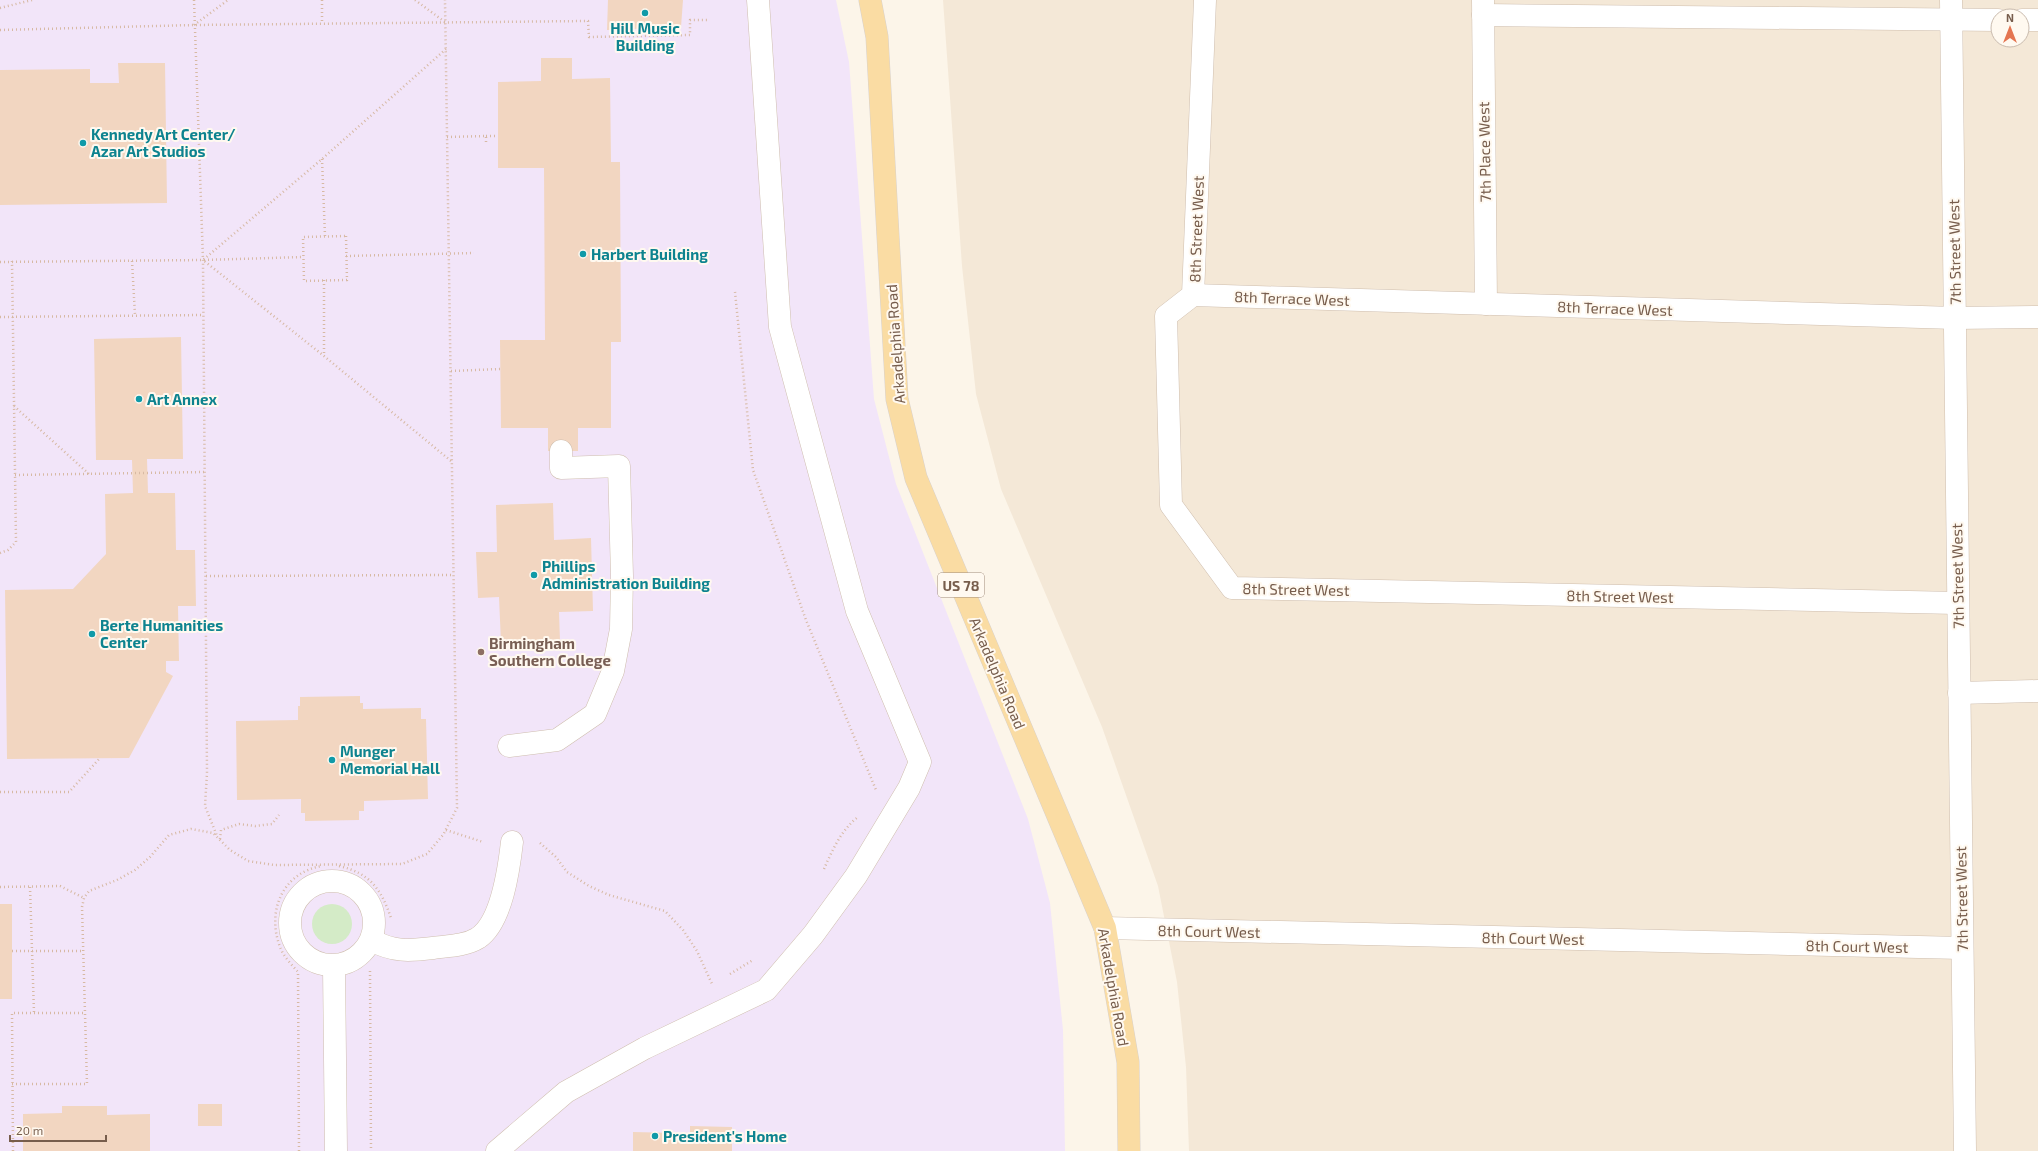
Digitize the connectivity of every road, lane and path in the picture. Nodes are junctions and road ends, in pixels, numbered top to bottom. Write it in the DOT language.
graph roads {
  1 [pos="32,0"];
  2 [pos="194,0"];
  3 [pos="228,0"];
  4 [pos="322,0"];
  5 [pos="415,0"];
  6 [pos="446,0"];
  7 [pos="758,0"];
  8 [pos="870,0"];
  9 [pos="1205,0"];
  10 [pos="1483,7"];
  11 [pos="0,8"];
  12 [pos="1727,9"];
  13 [pos="1951,10"];
  14 [pos="1990,18"];
  15 [pos="709,20"];
  16 [pos="446,22"];
  17 [pos="322,24"];
  18 [pos="194,25"];
  19 [pos="0,30"];
  20 [pos="446,49"];
  21 [pos="486,136"];
  22 [pos="497,136"];
  23 [pos="447,137"];
  24 [pos="486,143"];
  25 [pos="322,159"];
  26 [pos="325,236"];
  27 [pos="449,254"];
  28 [pos="474,254"];
  29 [pos="346,256"];
  30 [pos="304,257"];
  31 [pos="203,260"];
  32 [pos="12,261"];
  33 [pos="132,261"];
  34 [pos="0,262"];
  35 [pos="324,280"];
  36 [pos="734,292"];
  37 [pos="1193,295"];
  38 [pos="1486,304"];
  39 [pos="203,315"];
  40 [pos="13,316"];
  41 [pos="134,316"];
  42 [pos="2038,316"];
  43 [pos="0,317"];
  44 [pos="1955,318"];
  45 [pos="324,356"];
  46 [pos="500,369"];
  47 [pos="450,371"];
  48 [pos="14,406"];
  49 [pos="561,451"];
  50 [pos="452,461"];
  51 [pos="205,472"];
  52 [pos="90,474"];
  53 [pos="15,475"];
  54 [pos="0,553"];
  55 [pos="454,575"];
  56 [pos="206,576"];
  57 [pos="1957,603"];
  58 [pos="2038,691"];
  59 [pos="1958,693"];
  60 [pos="509,746"];
  61 [pos="100,758"];
  62 [pos="0,792"];
  63 [pos="879,798"];
  64 [pos="863,813"];
  65 [pos="279,815"];
  66 [pos="446,830"];
  67 [pos="219,839"];
  68 [pos="512,842"];
  69 [pos="333,865"];
  70 [pos="822,874"];
  71 [pos="0,887"];
  72 [pos="30,887"];
  73 [pos="84,898"];
  74 [pos="392,918"];
  75 [pos="1105,928"];
  76 [pos="371,940"];
  77 [pos="1962,948"];
  78 [pos="12,951"];
  79 [pos="32,951"];
  80 [pos="84,951"];
  81 [pos="758,956"];
  82 [pos="370,964"];
  83 [pos="334,966"];
  84 [pos="725,977"];
  85 [pos="719,980"];
  86 [pos="34,1013"];
  87 [pos="85,1013"];
  88 [pos="12,1084"];
  89 [pos="13,1151"];
  90 [pos="299,1151"];
  91 [pos="336,1151"];
  92 [pos="371,1151"];
  93 [pos="497,1151"];
  94 [pos="1129,1151"];
  95 [pos="1965,1151"];
  1 -- 11 [label="path"];
  2 -- 18 [label="path"];
  3 -- 18 [label="path"];
  4 -- 17 [label="path"];
  5 -- 16 [label="path"];
  6 -- 16 [label="path"];
  7 -- 93 [label="street"];
  8 -- 75 [label="main road, Arkadelphia Road / US 78"];
  9 -- 37 [label="street, 8th Street West"];
  10 -- 12 [label="street"];
  10 -- 38 [label="street, 7th Place West"];
  12 -- 13 [label="street"];
  13 -- 14 [label="street"];
  13 -- 44 [label="street, 7th Street West"];
  15 -- 16 [label="path"];
  16 -- 17 [label="path"];
  16 -- 20 [label="path"];
  17 -- 18 [label="path"];
  18 -- 19 [label="path"];
  18 -- 31 [label="path"];
  20 -- 23 [label="path"];
  20 -- 25 [label="path"];
  21 -- 22 [label="path"];
  21 -- 23 [label="path"];
  21 -- 24 [label="path"];
  23 -- 27 [label="path"];
  25 -- 26 [label="path"];
  25 -- 31 [label="path"];
  26 -- 29 [label="path"];
  26 -- 30 [label="path"];
  27 -- 28 [label="path"];
  27 -- 29 [label="path"];
  27 -- 47 [label="path"];
  29 -- 35 [label="path"];
  30 -- 31 [label="path"];
  30 -- 35 [label="path"];
  31 -- 33 [label="path"];
  31 -- 39 [label="path"];
  31 -- 45 [label="path"];
  32 -- 33 [label="path"];
  32 -- 34 [label="path"];
  32 -- 40 [label="path"];
  33 -- 41 [label="path"];
  35 -- 45 [label="path"];
  36 -- 63 [label="path"];
  37 -- 38 [label="street, 8th Terrace West"];
  37 -- 57 [label="street, 8th Street West"];
  38 -- 44 [label="street, 8th Terrace West"];
  39 -- 41 [label="path"];
  39 -- 51 [label="path"];
  40 -- 41 [label="path"];
  40 -- 43 [label="path"];
  40 -- 48 [label="path"];
  42 -- 44 [label="street, 8th Terrace West"];
  44 -- 57 [label="street, 7th Street West"];
  45 -- 50 [label="path"];
  46 -- 47 [label="path"];
  47 -- 50 [label="path"];
  48 -- 52 [label="path"];
  48 -- 53 [label="path"];
  49 -- 60 [label="street"];
  50 -- 55 [label="path"];
  51 -- 52 [label="path"];
  51 -- 56 [label="path"];
  52 -- 53 [label="path"];
  53 -- 54 [label="path"];
  55 -- 56 [label="path"];
  55 -- 66 [label="path"];
  56 -- 67 [label="path"];
  57 -- 59 [label="street, 7th Street West"];
  58 -- 59 [label="street"];
  59 -- 77 [label="street, 7th Street West"];
  61 -- 62 [label="path"];
  64 -- 70 [label="path"];
  65 -- 67 [label="path"];
  66 -- 68 [label="path"];
  66 -- 69 [label="path"];
  67 -- 69 [label="path"];
  67 -- 73 [label="path"];
  68 -- 76 [label="street"];
  68 -- 85 [label="path"];
  69 -- 74 [label="path"];
  69 -- 90 [label="path"];
  71 -- 72 [label="path"];
  72 -- 73 [label="path"];
  72 -- 79 [label="path"];
  73 -- 80 [label="path"];
  75 -- 77 [label="street, 8th Court West"];
  75 -- 94 [label="main road, Arkadelphia Road / US 78"];
  76 -- 83 [label="street"];
  76 -- 83 [label="street"];
  77 -- 95 [label="street, 7th Street West"];
  78 -- 79 [label="path"];
  79 -- 80 [label="path"];
  79 -- 86 [label="path"];
  80 -- 87 [label="path"];
  81 -- 84 [label="path"];
  82 -- 92 [label="path"];
  83 -- 91 [label="street"];
  86 -- 87 [label="path"];
  86 -- 88 [label="path"];
  87 -- 88 [label="path"];
  88 -- 89 [label="path"];
}
